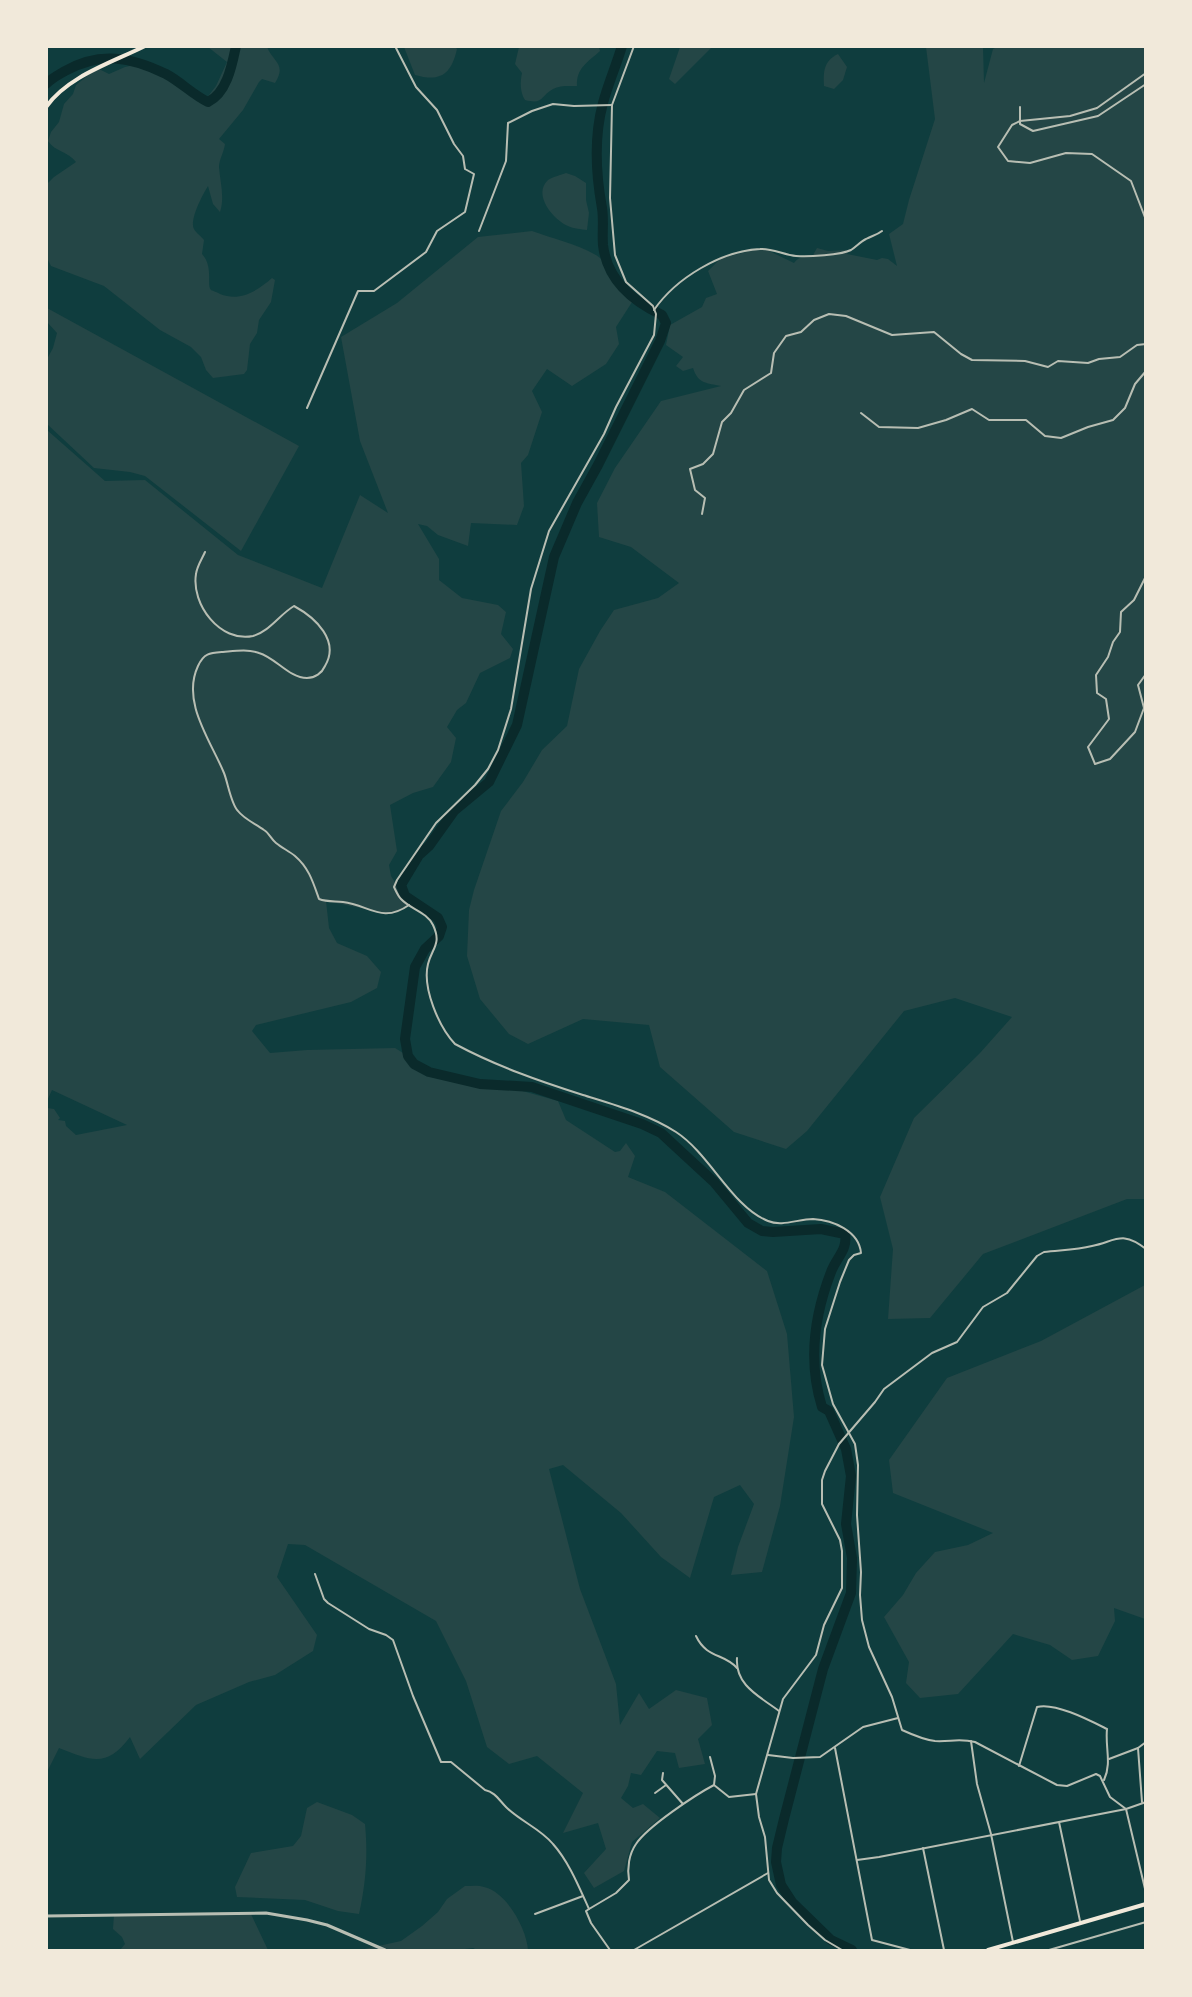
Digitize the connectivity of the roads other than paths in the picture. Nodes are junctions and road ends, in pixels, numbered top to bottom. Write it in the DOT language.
graph roads {
  1 [pos="144,46"];
  2 [pos="396,46"];
  3 [pos="634,46"];
  4 [pos="1146,73"];
  5 [pos="1146,84"];
  6 [pos="611,105"];
  7 [pos="46,107"];
  8 [pos="1020,107"];
  9 [pos="1020,121"];
  10 [pos="1146,220"];
  11 [pos="480,231"];
  12 [pos="882,231"];
  13 [pos="655,311"];
  14 [pos="1146,344"];
  15 [pos="1146,371"];
  16 [pos="307,408"];
  17 [pos="861,414"];
  18 [pos="702,514"];
  19 [pos="205,552"];
  20 [pos="1146,576"];
  21 [pos="1146,674"];
  22 [pos="408,905"];
  23 [pos="1146,1249"];
  24 [pos="849,1432"];
  25 [pos="315,1574"];
  26 [pos="696,1636"];
  27 [pos="737,1658"];
  28 [pos="736,1668"];
  29 [pos="779,1711"];
  30 [pos="898,1718"];
  31 [pos="971,1741"];
  32 [pos="1146,1742"];
  33 [pos="835,1748"];
  34 [pos="1138,1748"];
  35 [pos="768,1755"];
  36 [pos="710,1757"];
  37 [pos="1108,1759"];
  38 [pos="1018,1766"];
  39 [pos="663,1773"];
  40 [pos="1104,1782"];
  41 [pos="666,1785"];
  42 [pos="714,1785"];
  43 [pos="655,1793"];
  44 [pos="756,1794"];
  45 [pos="1144,1803"];
  46 [pos="683,1804"];
  47 [pos="1126,1809"];
  48 [pos="1059,1822"];
  49 [pos="991,1834"];
  50 [pos="923,1848"];
  51 [pos="857,1860"];
  52 [pos="768,1873"];
  53 [pos="1146,1893"];
  54 [pos="583,1896"];
  55 [pos="1146,1904"];
  56 [pos="589,1909"];
  57 [pos="535,1914"];
  58 [pos="46,1916"];
  59 [pos="1146,1922"];
  60 [pos="1081,1923"];
  61 [pos="1013,1942"];
  62 [pos="385,1950"];
  63 [pos="610,1950"];
  64 [pos="634,1950"];
  65 [pos="843,1950"];
  66 [pos="910,1950"];
  67 [pos="944,1950"];
  68 [pos="988,1950"];
  69 [pos="1049,1950"];
  1 -- 7 [label="main road"];
  2 -- 16 [label="street"];
  3 -- 6 [label="street"];
  4 -- 9 [label="street"];
  5 -- 9 [label="street"];
  6 -- 11 [label="street"];
  6 -- 13 [label="street"];
  8 -- 9 [label="street"];
  9 -- 10 [label="street"];
  12 -- 13 [label="street"];
  13 -- 22 [label="street"];
  14 -- 18 [label="street"];
  15 -- 17 [label="street"];
  19 -- 22 [label="street"];
  20 -- 21 [label="street"];
  22 -- 24 [label="street"];
  23 -- 24 [label="street"];
  24 -- 29 [label="street"];
  24 -- 30 [label="street"];
  25 -- 54 [label="street"];
  26 -- 28 [label="street"];
  27 -- 28 [label="street"];
  28 -- 29 [label="street"];
  29 -- 35 [label="street"];
  30 -- 31 [label="street"];
  30 -- 33 [label="street"];
  31 -- 38 [label="street"];
  31 -- 49 [label="street"];
  32 -- 34 [label="street"];
  33 -- 35 [label="street"];
  33 -- 51 [label="street"];
  34 -- 37 [label="street"];
  34 -- 45 [label="street"];
  35 -- 44 [label="street"];
  36 -- 42 [label="street"];
  37 -- 38 [label="street"];
  37 -- 40 [label="street"];
  38 -- 40 [label="street"];
  39 -- 41 [label="street"];
  40 -- 47 [label="street"];
  41 -- 43 [label="street"];
  41 -- 46 [label="street"];
  42 -- 44 [label="street"];
  42 -- 46 [label="street"];
  44 -- 52 [label="street"];
  45 -- 47 [label="street"];
  46 -- 56 [label="street"];
  47 -- 48 [label="street"];
  47 -- 53 [label="street"];
  48 -- 49 [label="street"];
  48 -- 60 [label="street"];
  49 -- 50 [label="street"];
  49 -- 61 [label="street"];
  50 -- 51 [label="street"];
  50 -- 67 [label="street"];
  51 -- 66 [label="street"];
  52 -- 64 [label="street"];
  52 -- 65 [label="street"];
  54 -- 56 [label="street"];
  54 -- 57 [label="street"];
  55 -- 60 [label="main road"];
  56 -- 63 [label="street"];
  58 -- 62 [label="street"];
  59 -- 69 [label="street"];
  60 -- 61 [label="main road"];
  61 -- 68 [label="main road"];
}
